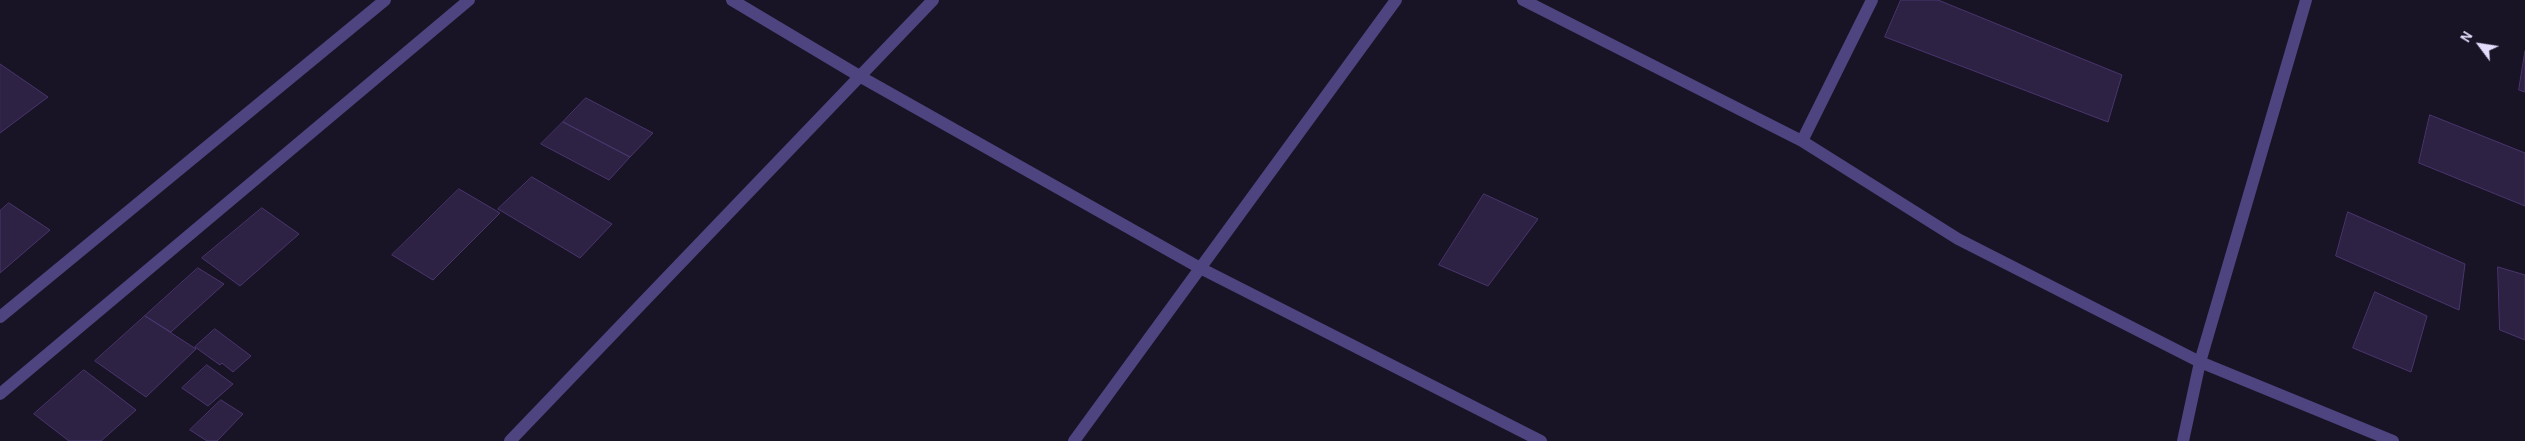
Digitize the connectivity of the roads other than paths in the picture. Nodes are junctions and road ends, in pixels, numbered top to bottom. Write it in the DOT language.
graph roads {
  1 [pos="385,0"];
  2 [pos="469,0"];
  3 [pos="732,0"];
  4 [pos="933,0"];
  5 [pos="1396,0"];
  6 [pos="1523,0"];
  7 [pos="1872,0"];
  8 [pos="2306,0"];
  9 [pos="861,77"];
  10 [pos="1802,141"];
  11 [pos="1200,268"];
  12 [pos="0,317"];
  13 [pos="2200,362"];
  14 [pos="0,394"];
  15 [pos="510,441"];
  16 [pos="1074,441"];
  17 [pos="1541,441"];
  18 [pos="2183,441"];
  19 [pos="2393,441"];
  1 -- 12 [label="street"];
  2 -- 14 [label="street"];
  3 -- 9 [label="street"];
  4 -- 9 [label="street"];
  5 -- 11 [label="street"];
  6 -- 10 [label="street"];
  7 -- 10 [label="street"];
  8 -- 13 [label="street"];
  9 -- 11 [label="street"];
  9 -- 15 [label="street"];
  10 -- 13 [label="street"];
  11 -- 16 [label="street"];
  11 -- 17 [label="street"];
  13 -- 18 [label="street"];
  13 -- 19 [label="street"];
}
